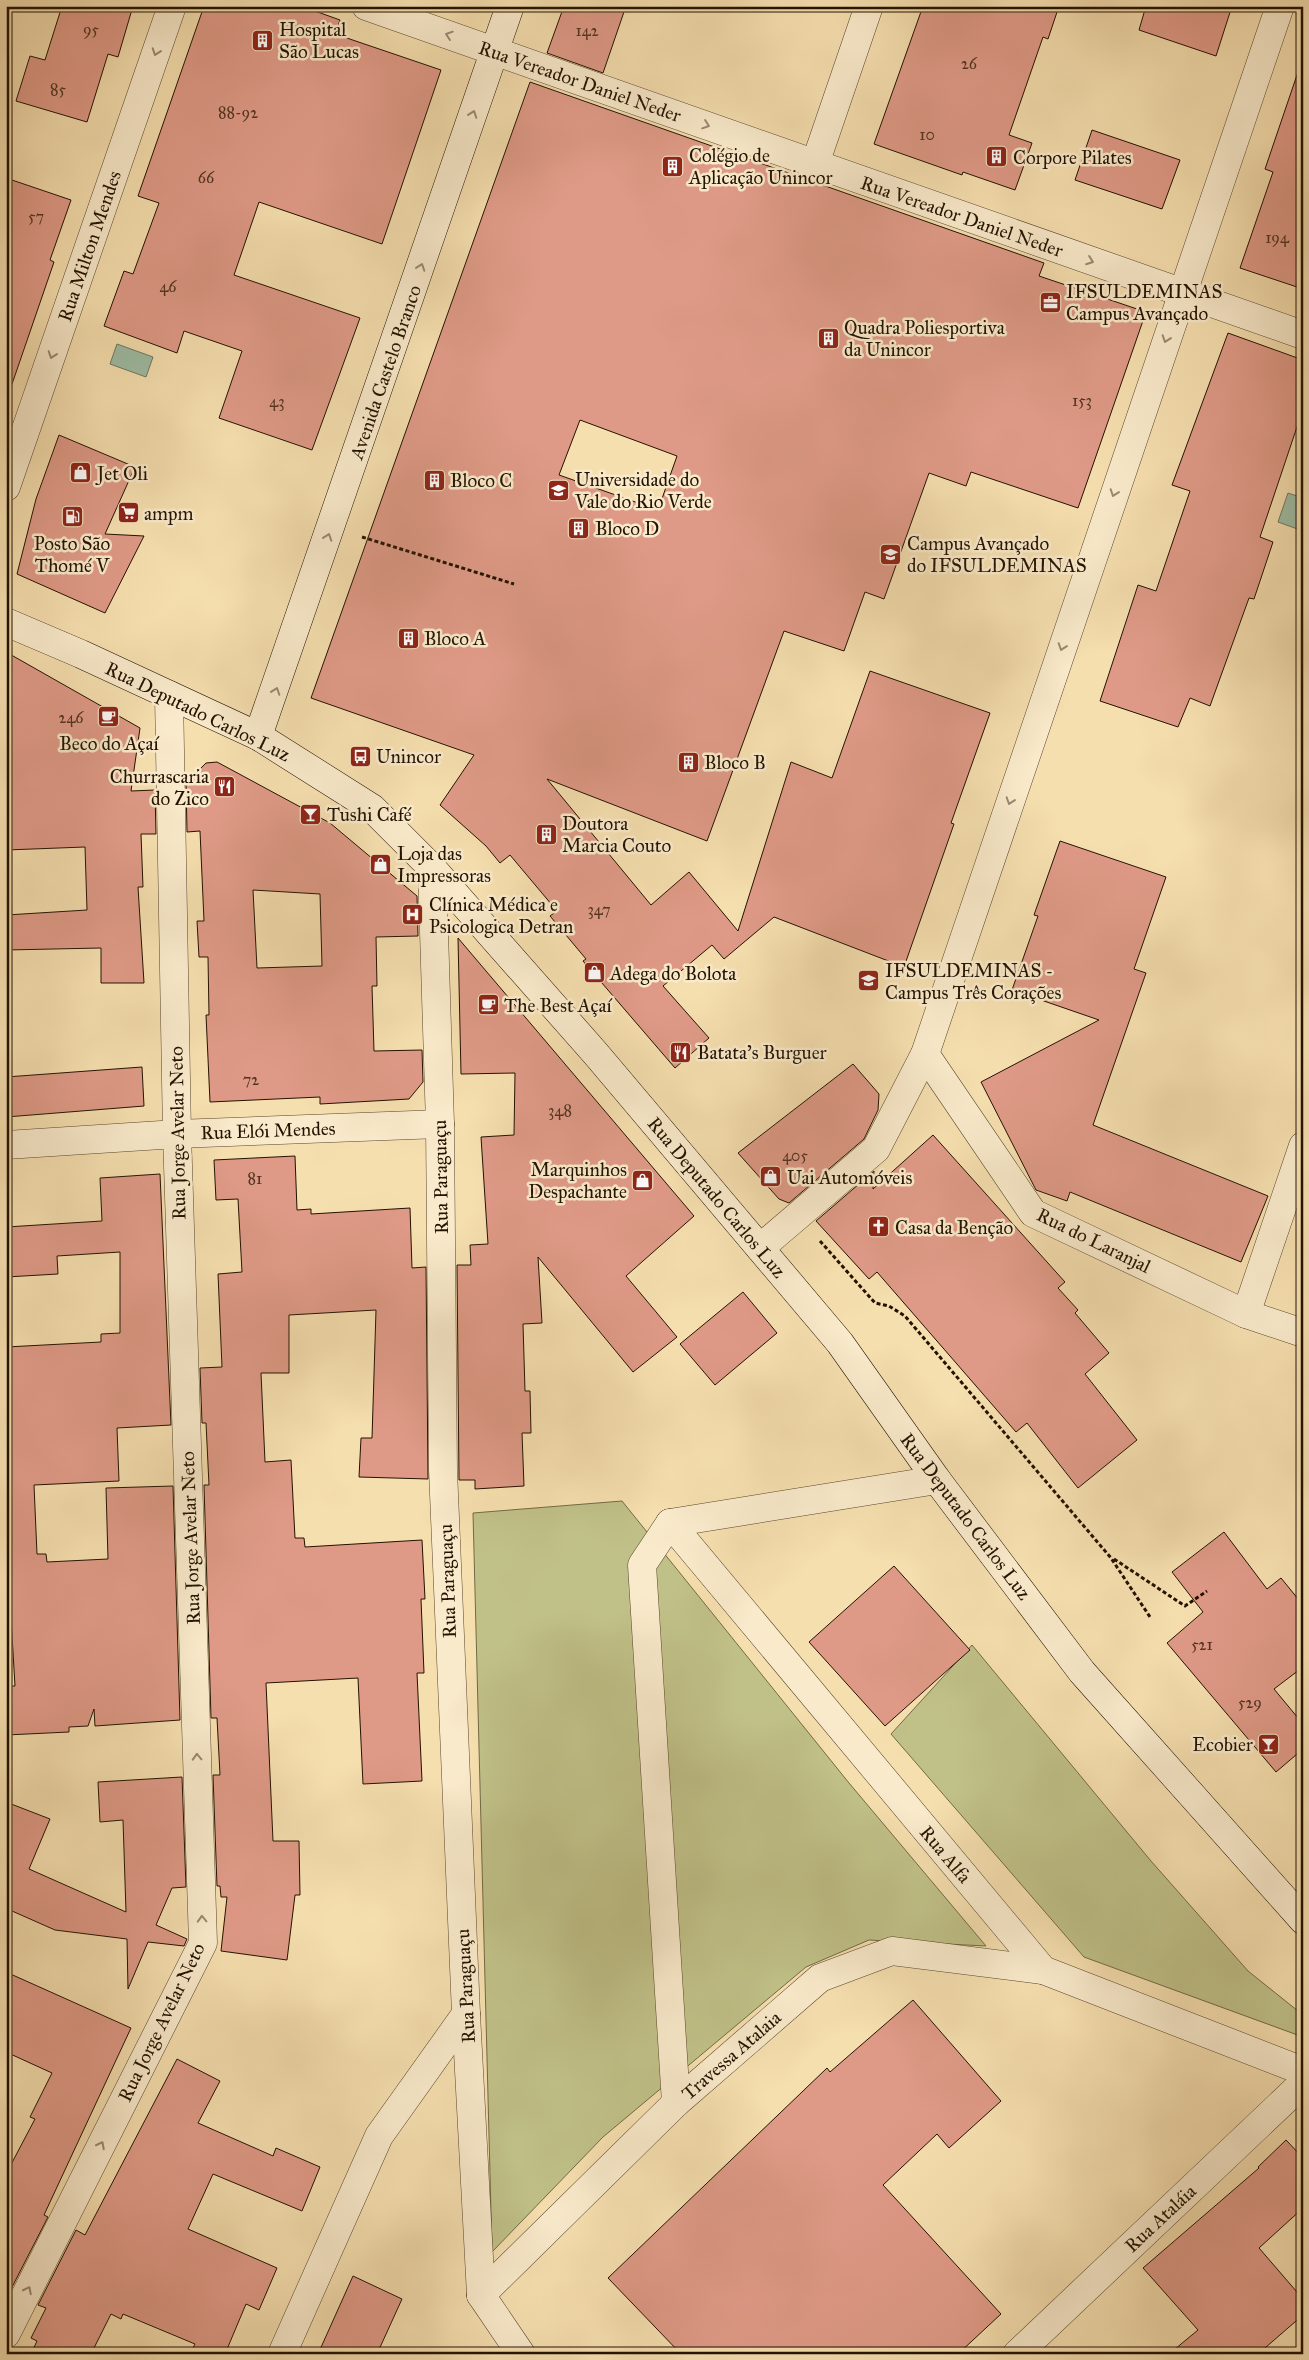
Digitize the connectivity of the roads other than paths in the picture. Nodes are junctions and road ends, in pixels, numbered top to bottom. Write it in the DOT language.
graph roads {
  1 [pos="172,6"];
  2 [pos="366,6"];
  3 [pos="510,6"];
  4 [pos="869,6"];
  5 [pos="1280,6"];
  6 [pos="495,51"];
  7 [pos="814,164"];
  8 [pos="1181,293"];
  9 [pos="1303,335"];
  10 [pos="6,487"];
  11 [pos="6,622"];
  12 [pos="169,695"];
  13 [pos="258,736"];
  14 [pos="432,868"];
  15 [pos="925,1054"];
  16 [pos="440,1124"];
  17 [pos="177,1134"];
  18 [pos="6,1144"];
  19 [pos="1303,1146"];
  20 [pos="760,1248"];
  21 [pos="1246,1314"];
  22 [pos="1303,1333"];
  23 [pos="937,1480"];
  24 [pos="670,1522"];
  25 [pos="1303,1920"];
  26 [pos="1043,1970"];
  27 [pos="466,2014"];
  28 [pos="1303,2071"];
  29 [pos="1303,2083"];
  30 [pos="676,2103"];
  31 [pos="481,2295"];
  32 [pos="6,2334"];
  33 [pos="282,2354"];
  34 [pos="521,2354"];
  35 [pos="1017,2354"];
  1 -- 10 [label="street, Rua Milton Mendes, one-way"];
  6 -- 2 [label="street, Rua Vereador Daniel Neder, one-way"];
  3 -- 6 [label="street, Avenida Castelo Branco"];
  4 -- 7 [label="street"];
  5 -- 8 [label="street"];
  6 -- 7 [label="street, Rua Vereador Daniel Neder, one-way"];
  13 -- 6 [label="street, Avenida Castelo Branco, one-way"];
  7 -- 8 [label="street, Rua Vereador Daniel Neder, one-way"];
  8 -- 9 [label="street, Rua Vereador Daniel Neder"];
  8 -- 15 [label="street, one-way"];
  11 -- 12 [label="street, Rua Deputado Carlos Luz"];
  12 -- 13 [label="street, Rua Deputado Carlos Luz"];
  12 -- 17 [label="street, Rua Jorge Avelar Neto"];
  13 -- 14 [label="street, Rua Deputado Carlos Luz"];
  14 -- 16 [label="street, Rua Paraguaçu"];
  14 -- 20 [label="street, Rua Deputado Carlos Luz"];
  15 -- 20 [label="street"];
  15 -- 21 [label="street, Rua do Laranjal"];
  16 -- 17 [label="street, Rua Elói Mendes"];
  16 -- 27 [label="street, Rua Paraguaçu"];
  17 -- 18 [label="street, Rua Elói Mendes"];
  32 -- 17 [label="street, Rua Jorge Avelar Neto, one-way"];
  19 -- 21 [label="street"];
  20 -- 23 [label="street, Rua Deputado Carlos Luz"];
  21 -- 22 [label="street, Rua do Laranjal"];
  23 -- 24 [label="street"];
  23 -- 25 [label="street, Rua Deputado Carlos Luz"];
  24 -- 26 [label="street, Rua Alfa"];
  24 -- 30 [label="street"];
  26 -- 28 [label="street, Rua Alfa"];
  26 -- 30 [label="street, Travessa Atalaia"];
  27 -- 31 [label="street, Rua Paraguaçu"];
  27 -- 33 [label="street"];
  29 -- 35 [label="street, Rua Ataláia"];
  30 -- 31 [label="street, Travessa Atalaia"];
  31 -- 34 [label="street"];
}
